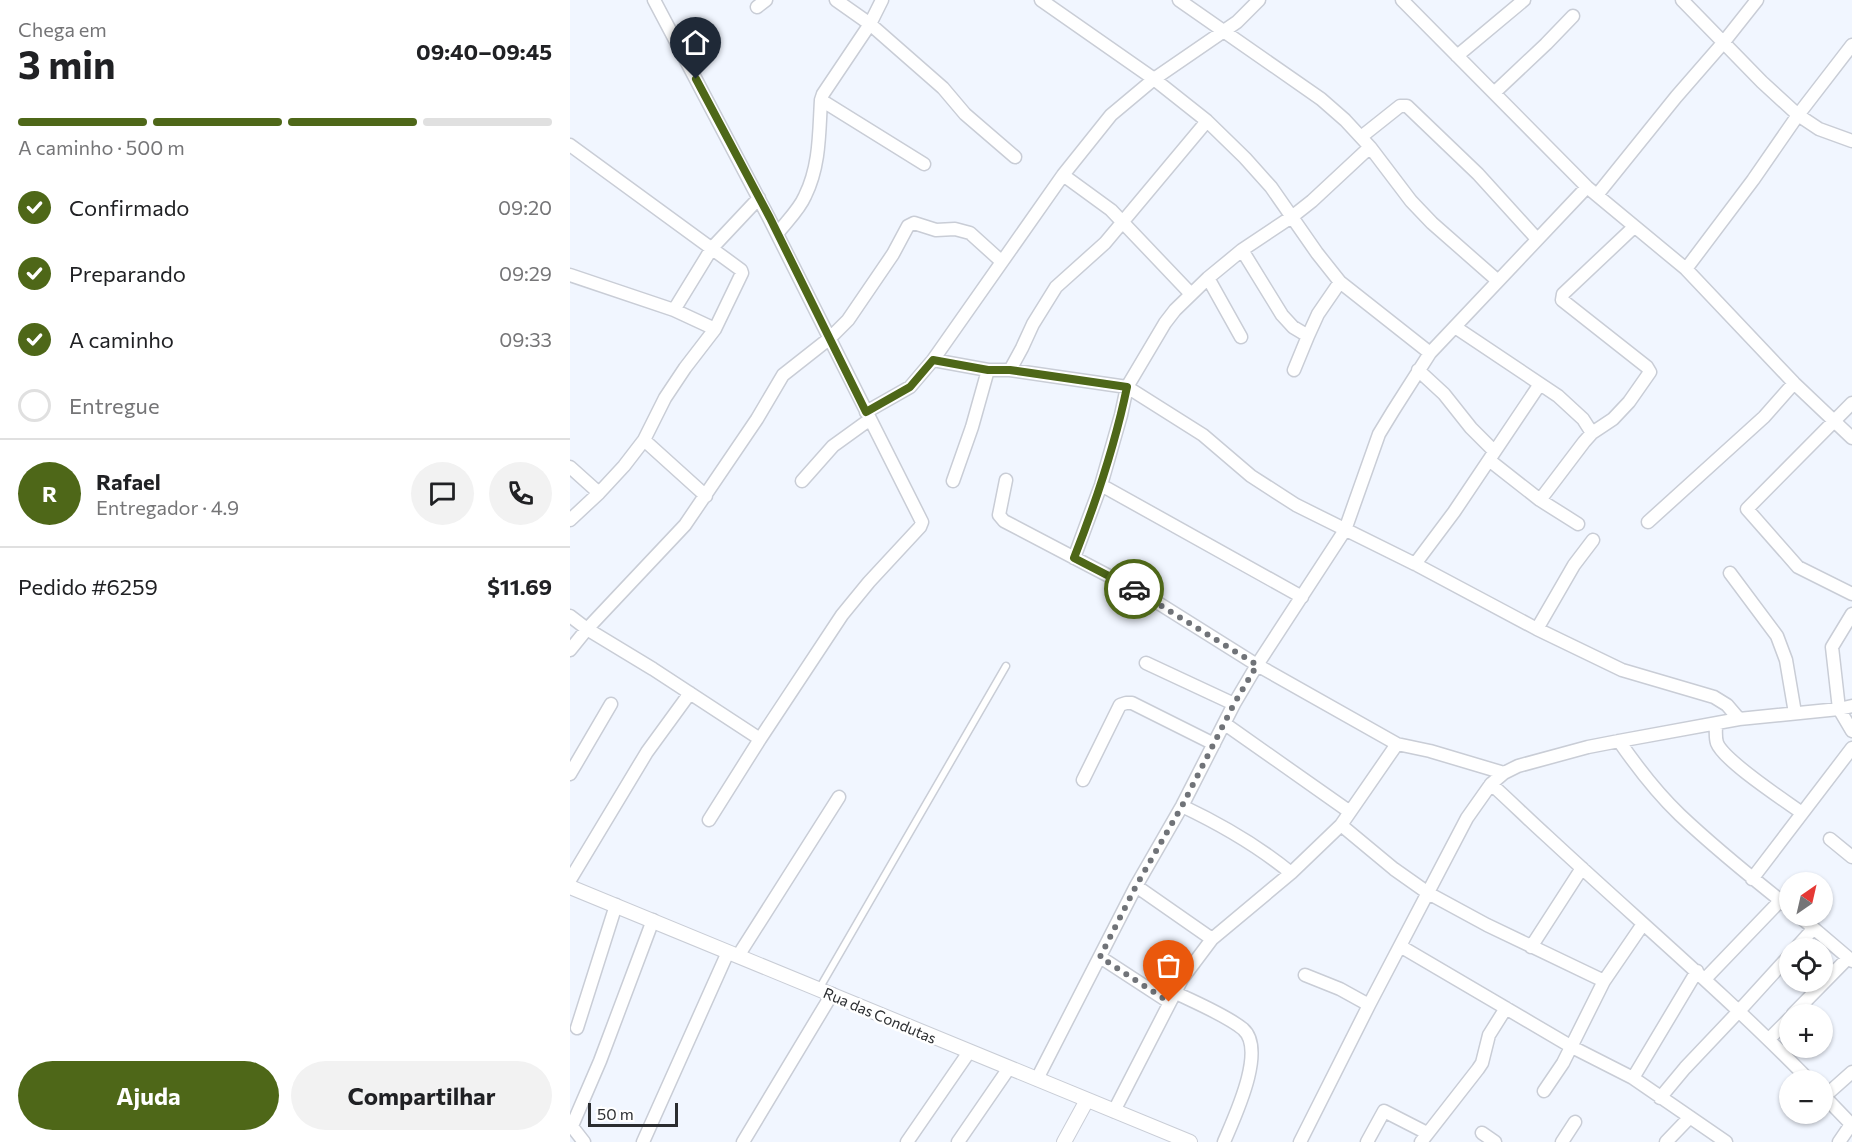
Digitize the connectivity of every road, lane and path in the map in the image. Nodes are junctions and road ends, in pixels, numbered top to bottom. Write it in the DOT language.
graph roads {
  1 [pos="654,0"];
  2 [pos="836,0"];
  3 [pos="882,0"];
  4 [pos="1041,0"];
  5 [pos="1179,0"];
  6 [pos="1259,0"];
  7 [pos="1524,0"];
  8 [pos="1682,0"];
  9 [pos="1757,0"];
  10 [pos="1411,3"];
  11 [pos="1573,16"];
  12 [pos="870,24"];
  13 [pos="1225,31"];
  14 [pos="1723,43"];
  15 [pos="1852,45"];
  16 [pos="1457,56"];
  17 [pos="1154,79"];
  18 [pos="1494,93"];
  19 [pos="821,100"];
  20 [pos="1798,115"];
  21 [pos="1207,121"];
  22 [pos="1852,141"];
  23 [pos="1365,142"];
  24 [pos="570,145"];
  25 [pos="1015,157"];
  26 [pos="924,164"];
  27 [pos="1063,175"];
  28 [pos="1592,191"];
  29 [pos="759,198"];
  30 [pos="1293,216"];
  31 [pos="1123,222"];
  32 [pos="1634,227"];
  33 [pos="777,234"];
  34 [pos="1537,239"];
  35 [pos="712,248"];
  36 [pos="1242,250"];
  37 [pos="1001,261"];
  38 [pos="1686,269"];
  39 [pos="570,275"];
  40 [pos="1208,278"];
  41 [pos="1498,281"];
  42 [pos="1340,282"];
  43 [pos="1191,294"];
  44 [pos="674,310"];
  45 [pos="1455,327"];
  46 [pos="715,329"];
  47 [pos="1241,336"];
  48 [pos="1308,336"];
  49 [pos="830,338"];
  50 [pos="1430,353"];
  51 [pos="933,360"];
  52 [pos="988,370"];
  53 [pos="1010,370"];
  54 [pos="1294,370"];
  55 [pos="1418,370"];
  56 [pos="1794,383"];
  57 [pos="1540,384"];
  58 [pos="1127,387"];
  59 [pos="1852,403"];
  60 [pos="868,416"];
  61 [pos="1834,420"];
  62 [pos="1592,433"];
  63 [pos="1852,438"];
  64 [pos="644,440"];
  65 [pos="1491,455"];
  66 [pos="570,467"];
  67 [pos="1006,480"];
  68 [pos="802,481"];
  69 [pos="953,481"];
  70 [pos="1101,485"];
  71 [pos="599,493"];
  72 [pos="706,496"];
  73 [pos="1540,500"];
  74 [pos="570,520"];
  75 [pos="1648,522"];
  76 [pos="1578,524"];
  77 [pos="1345,530"];
  78 [pos="1593,540"];
  79 [pos="1074,558"];
  80 [pos="1415,564"];
  81 [pos="1730,573"];
  82 [pos="1852,594"];
  83 [pos="1302,597"];
  84 [pos="1852,614"];
  85 [pos="570,616"];
  86 [pos="587,629"];
  87 [pos="1537,629"];
  88 [pos="570,651"];
  89 [pos="1146,663"];
  90 [pos="1257,665"];
  91 [pos="1006,666"];
  92 [pos="690,693"];
  93 [pos="611,704"];
  94 [pos="1234,704"];
  95 [pos="1852,706"];
  96 [pos="1839,709"];
  97 [pos="1795,713"];
  98 [pos="1739,719"];
  99 [pos="1225,724"];
  100 [pos="1716,724"];
  101 [pos="1852,731"];
  102 [pos="760,739"];
  103 [pos="1618,741"];
  104 [pos="1214,744"];
  105 [pos="1397,744"];
  106 [pos="1852,748"];
  107 [pos="1504,773"];
  108 [pos="570,774"];
  109 [pos="1083,780"];
  110 [pos="1491,784"];
  111 [pos="840,797"];
  112 [pos="1182,806"];
  113 [pos="1350,812"];
  114 [pos="1802,813"];
  115 [pos="710,820"];
  116 [pos="1341,825"];
  117 [pos="1830,839"];
  118 [pos="1852,857"];
  119 [pos="1582,868"];
  120 [pos="1292,873"];
  121 [pos="1752,879"];
  122 [pos="570,880"];
  123 [pos="570,886"];
  124 [pos="1136,886"];
  125 [pos="1428,893"];
  126 [pos="1779,899"];
  127 [pos="616,905"];
  128 [pos="1779,909"];
  129 [pos="652,920"];
  130 [pos="1643,924"];
  131 [pos="1810,926"];
  132 [pos="1813,929"];
  133 [pos="1805,938"];
  134 [pos="1212,939"];
  135 [pos="1400,946"];
  136 [pos="1531,947"];
  137 [pos="733,954"];
  138 [pos="1100,957"];
  139 [pos="1850,959"];
  140 [pos="1779,967"];
  141 [pos="1305,975"];
  142 [pos="1701,975"];
  143 [pos="1604,981"];
  144 [pos="819,989"];
  145 [pos="832,994"];
  146 [pos="1172,997"];
  147 [pos="1803,1004"];
  148 [pos="1369,1005"];
  149 [pos="1506,1008"];
  150 [pos="1739,1011"];
  151 [pos="577,1028"];
  152 [pos="1779,1029"];
  153 [pos="1769,1039"];
  154 [pos="1572,1047"];
  155 [pos="969,1052"];
  156 [pos="1009,1068"];
  157 [pos="1799,1070"];
  158 [pos="1852,1072"];
  159 [pos="1633,1078"];
  160 [pos="1037,1079"];
  161 [pos="1833,1088"];
  162 [pos="1544,1091"];
  163 [pos="1660,1098"];
  164 [pos="1087,1100"];
  165 [pos="1833,1104"];
  166 [pos="1114,1111"];
  167 [pos="1690,1117"];
  168 [pos="1575,1122"];
  169 [pos="1851,1123"];
  170 [pos="571,1125"];
  171 [pos="1482,1133"];
  172 [pos="1424,1137"];
  173 [pos="584,1142"];
  174 [pos="643,1142"];
  175 [pos="743,1142"];
  176 [pos="908,1142"];
  177 [pos="958,1142"];
  178 [pos="1064,1142"];
  179 [pos="1190,1142"];
  180 [pos="1224,1142"];
  181 [pos="1300,1142"];
  182 [pos="1367,1142"];
  183 [pos="1495,1142"];
  184 [pos="1562,1142"];
  185 [pos="1666,1142"];
  186 [pos="1726,1142"];
  187 [pos="1839,1142"];
  1 -- 29 [label="street"];
  2 -- 12 [label="street"];
  3 -- 12 [label="street"];
  4 -- 17 [label="street"];
  5 -- 13 [label="street"];
  6 -- 13 [label="street"];
  7 -- 16 [label="street"];
  8 -- 14 [label="street"];
  9 -- 14 [label="street"];
  10 -- 16 [label="street"];
  11 -- 18 [label="street"];
  12 -- 19 [label="street"];
  12 -- 25 [label="street"];
  13 -- 17 [label="street"];
  13 -- 23 [label="street"];
  14 -- 20 [label="street"];
  14 -- 28 [label="street"];
  15 -- 20 [label="street"];
  16 -- 18 [label="street"];
  17 -- 21 [label="street"];
  17 -- 27 [label="street"];
  18 -- 28 [label="street"];
  19 -- 26 [label="street"];
  19 -- 33 [label="street"];
  20 -- 22 [label="street"];
  20 -- 38 [label="street"];
  21 -- 30 [label="street"];
  21 -- 31 [label="street"];
  23 -- 30 [label="street"];
  23 -- 34 [label="street"];
  23 -- 41 [label="street"];
  24 -- 35 [label="street"];
  27 -- 31 [label="street"];
  27 -- 37 [label="street"];
  28 -- 32 [label="street"];
  28 -- 34 [label="street"];
  29 -- 33 [label="street"];
  29 -- 35 [label="street"];
  30 -- 36 [label="street"];
  30 -- 42 [label="street"];
  31 -- 43 [label="street"];
  31 -- 53 [label="street"];
  32 -- 38 [label="street"];
  32 -- 62 [label="street"];
  33 -- 49 [label="street"];
  34 -- 41 [label="street"];
  35 -- 44 [label="street"];
  35 -- 46 [label="street"];
  36 -- 40 [label="street"];
  36 -- 48 [label="street"];
  37 -- 49 [label="street"];
  37 -- 51 [label="street"];
  38 -- 56 [label="street"];
  39 -- 44 [label="street"];
  40 -- 43 [label="street"];
  40 -- 47 [label="street"];
  41 -- 45 [label="street"];
  42 -- 48 [label="street"];
  42 -- 50 [label="street"];
  43 -- 58 [label="street"];
  44 -- 46 [label="street"];
  45 -- 50 [label="street"];
  45 -- 57 [label="street"];
  46 -- 64 [label="street"];
  48 -- 54 [label="street"];
  49 -- 60 [label="street"];
  49 -- 72 [label="street"];
  50 -- 55 [label="street"];
  51 -- 52 [label="street"];
  51 -- 60 [label="street"];
  52 -- 53 [label="street"];
  52 -- 69 [label="street"];
  53 -- 58 [label="street"];
  55 -- 65 [label="street"];
  55 -- 77 [label="street"];
  56 -- 61 [label="street"];
  56 -- 75 [label="street"];
  57 -- 62 [label="street"];
  57 -- 65 [label="street"];
  58 -- 70 [label="street"];
  58 -- 77 [label="street"];
  59 -- 61 [label="street"];
  60 -- 68 [label="street"];
  60 -- 102 [label="street"];
  61 -- 63 [label="street"];
  61 -- 82 [label="street"];
  62 -- 73 [label="street"];
  64 -- 71 [label="street"];
  64 -- 72 [label="street"];
  65 -- 73 [label="street"];
  65 -- 80 [label="street"];
  66 -- 71 [label="street"];
  67 -- 79 [label="street"];
  70 -- 79 [label="street"];
  70 -- 83 [label="street"];
  71 -- 74 [label="street"];
  72 -- 86 [label="street"];
  73 -- 76 [label="street"];
  77 -- 80 [label="street"];
  77 -- 83 [label="street"];
  78 -- 87 [label="street"];
  79 -- 90 [label="street"];
  80 -- 87 [label="street"];
  81 -- 97 [label="street"];
  83 -- 90 [label="street"];
  84 -- 96 [label="street"];
  85 -- 86 [label="street"];
  86 -- 88 [label="street"];
  86 -- 92 [label="street"];
  87 -- 98 [label="street"];
  89 -- 94 [label="street"];
  90 -- 94 [label="street"];
  90 -- 105 [label="street"];
  91 -- 144 [label="lane"];
  92 -- 102 [label="street"];
  92 -- 122 [label="street"];
  93 -- 108 [label="street"];
  94 -- 99 [label="street"];
  95 -- 96 [label="street"];
  96 -- 97 [label="street"];
  96 -- 101 [label="street"];
  97 -- 98 [label="street"];
  98 -- 100 [label="street"];
  99 -- 104 [label="street"];
  99 -- 113 [label="street"];
  100 -- 103 [label="street"];
  100 -- 114 [label="street"];
  102 -- 115 [label="street"];
  103 -- 107 [label="street"];
  103 -- 121 [label="street"];
  104 -- 109 [label="street"];
  104 -- 112 [label="street"];
  105 -- 107 [label="street"];
  105 -- 113 [label="street"];
  106 -- 114 [label="street"];
  107 -- 110 [label="street"];
  110 -- 119 [label="street"];
  110 -- 125 [label="street"];
  111 -- 137 [label="street"];
  112 -- 120 [label="street"];
  112 -- 124 [label="street"];
  113 -- 116 [label="street"];
  114 -- 121 [label="street"];
  116 -- 120 [label="street"];
  116 -- 125 [label="street"];
  117 -- 118 [label="street"];
  119 -- 130 [label="street"];
  119 -- 136 [label="street"];
  120 -- 134 [label="street"];
  121 -- 126 [label="street"];
  123 -- 127 [label="street, Rua das Condutas"];
  124 -- 134 [label="street"];
  124 -- 138 [label="street"];
  125 -- 135 [label="street"];
  125 -- 136 [label="street"];
  127 -- 129 [label="street, Rua das Condutas"];
  127 -- 151 [label="street"];
  128 -- 142 [label="street"];
  129 -- 137 [label="street, Rua das Condutas"];
  129 -- 170 [label="street"];
  130 -- 142 [label="street"];
  130 -- 143 [label="street"];
  131 -- 132 [label="street"];
  132 -- 133 [label="street"];
  132 -- 139 [label="street"];
  134 -- 146 [label="street"];
  135 -- 148 [label="street"];
  135 -- 149 [label="street"];
  136 -- 143 [label="street"];
  137 -- 144 [label="street, Rua das Condutas"];
  137 -- 174 [label="street"];
  138 -- 146 [label="street"];
  138 -- 160 [label="street"];
  139 -- 147 [label="street"];
  140 -- 150 [label="street"];
  141 -- 148 [label="street"];
  142 -- 150 [label="street"];
  142 -- 159 [label="street"];
  143 -- 154 [label="street"];
  144 -- 145 [label="street, Rua das Condutas"];
  145 -- 155 [label="street, Rua das Condutas"];
  145 -- 175 [label="street"];
  146 -- 166 [label="street"];
  146 -- 180 [label="street"];
  148 -- 181 [label="street"];
  149 -- 154 [label="street"];
  149 -- 172 [label="street"];
  150 -- 153 [label="street"];
  150 -- 163 [label="street"];
  152 -- 153 [label="street"];
  153 -- 157 [label="street"];
  154 -- 159 [label="street"];
  154 -- 162 [label="street"];
  155 -- 156 [label="street, Rua das Condutas"];
  155 -- 176 [label="street"];
  156 -- 160 [label="street, Rua das Condutas"];
  156 -- 177 [label="street"];
  158 -- 161 [label="street"];
  159 -- 163 [label="street"];
  160 -- 164 [label="street, Rua das Condutas"];
  163 -- 167 [label="street"];
  164 -- 166 [label="street, Rua das Condutas"];
  164 -- 178 [label="street"];
  165 -- 169 [label="street"];
  166 -- 179 [label="street, Rua das Condutas"];
  167 -- 185 [label="street"];
  167 -- 186 [label="street"];
  168 -- 184 [label="street"];
  169 -- 187 [label="street"];
  170 -- 173 [label="street"];
  171 -- 183 [label="street"];
  172 -- 182 [label="street"];
}
